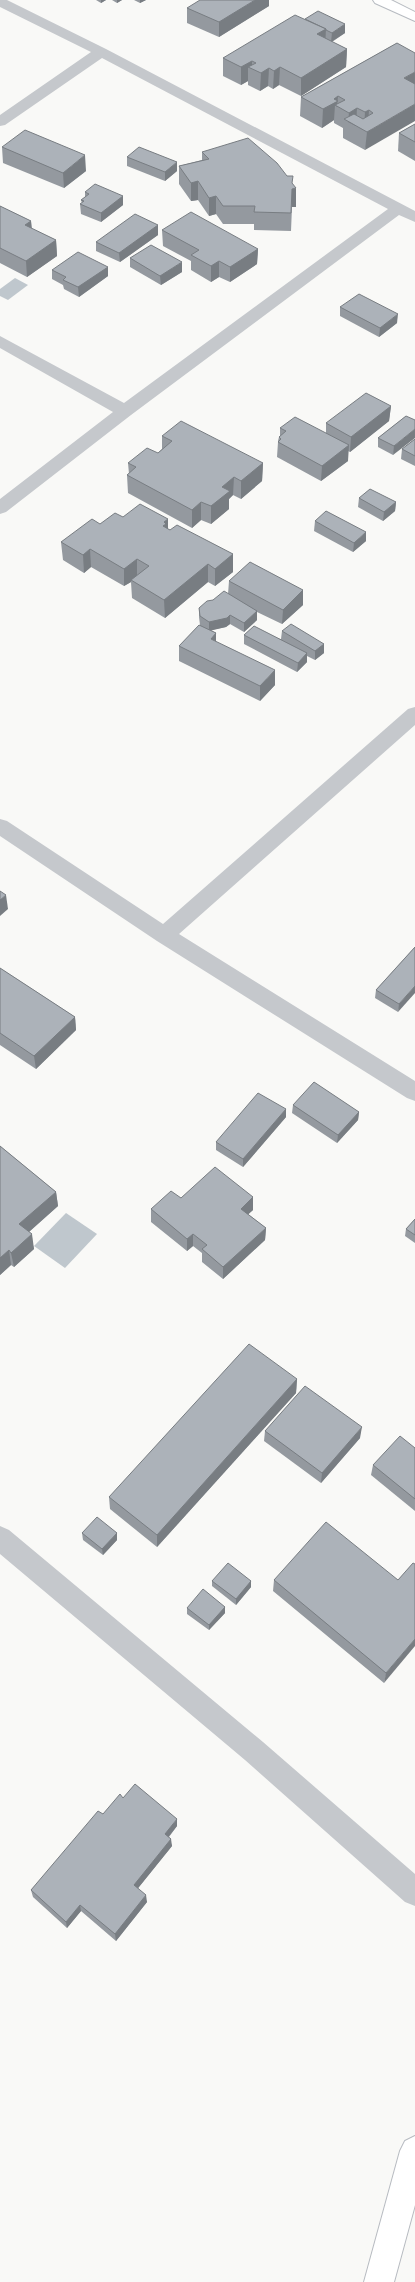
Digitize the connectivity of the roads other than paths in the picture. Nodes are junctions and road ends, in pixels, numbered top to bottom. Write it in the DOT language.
graph roads {
  1 [pos="380,0"];
  2 [pos="0,2"];
  3 [pos="415,17"];
  4 [pos="101,52"];
  5 [pos="0,122"];
  6 [pos="399,208"];
  7 [pos="415,217"];
  8 [pos="0,342"];
  9 [pos="125,411"];
  10 [pos="0,508"];
  11 [pos="415,714"];
  12 [pos="0,826"];
  13 [pos="164,935"];
  14 [pos="415,1092"];
  15 [pos="0,1538"];
  16 [pos="415,1892"];
  17 [pos="415,2151"];
  18 [pos="379,2282"];
  1 -- 3 [label="street"];
  2 -- 4 [label="street"];
  4 -- 5 [label="street"];
  4 -- 6 [label="street"];
  6 -- 7 [label="street"];
  6 -- 9 [label="street"];
  8 -- 9 [label="street"];
  9 -- 10 [label="street"];
  11 -- 13 [label="street"];
  12 -- 13 [label="street"];
  13 -- 14 [label="street"];
  15 -- 16 [label="street"];
  17 -- 18 [label="street"];
}
